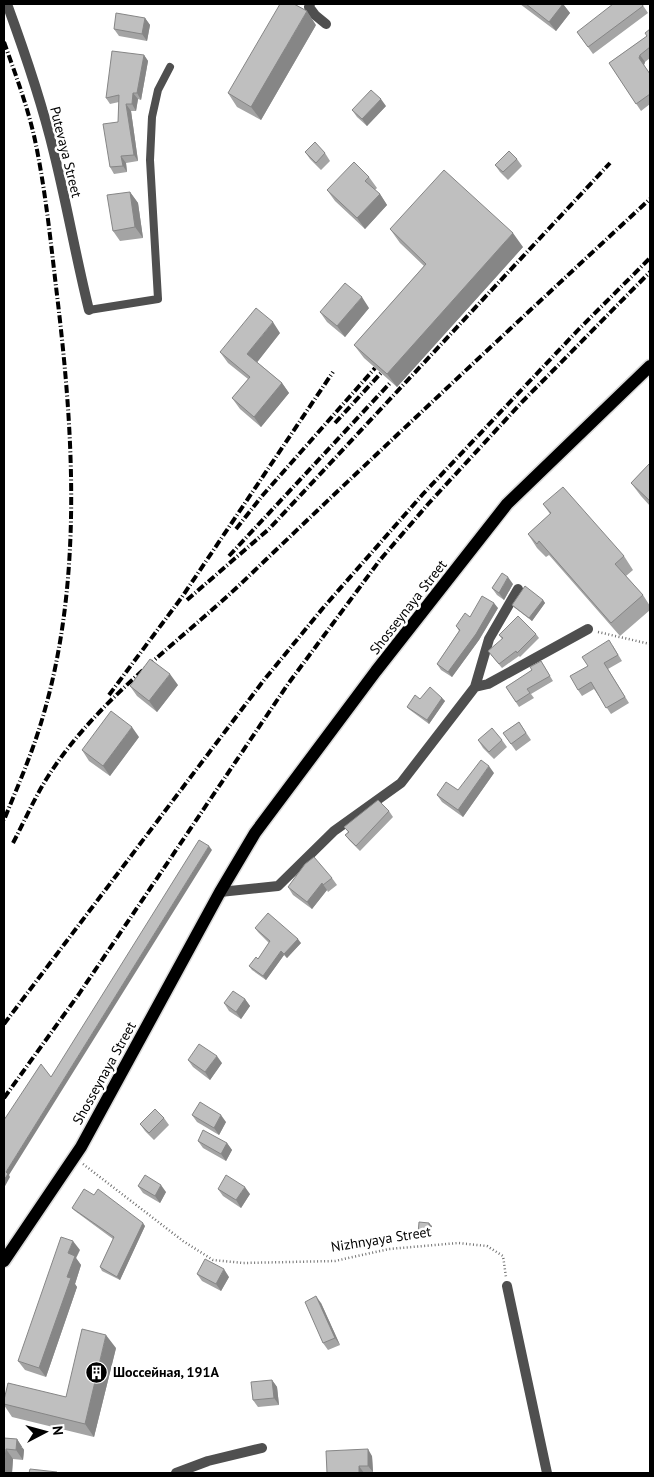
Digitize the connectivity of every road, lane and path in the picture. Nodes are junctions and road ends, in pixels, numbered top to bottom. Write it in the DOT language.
graph roads {
  1 [pos="7,4"];
  2 [pos="310,4"];
  3 [pos="326,24"];
  4 [pos="170,67"];
  5 [pos="90,310"];
  6 [pos="650,366"];
  7 [pos="518,589"];
  8 [pos="588,629"];
  9 [pos="650,644"];
  10 [pos="474,687"];
  11 [pos="220,892"];
  12 [pos="74,1157"];
  13 [pos="4,1261"];
  14 [pos="507,1286"];
  15 [pos="262,1448"];
  16 [pos="176,1473"];
  17 [pos="547,1473"];
  1 -- 5 [label="street, Putevaya Street"];
  2 -- 3 [label="street"];
  4 -- 5 [label="lane"];
  6 -- 11 [label="main road, Shosseynaya Street"];
  7 -- 10 [label="street"];
  8 -- 9 [label="path"];
  8 -- 10 [label="street"];
  10 -- 11 [label="street"];
  11 -- 12 [label="main road, Shosseynaya Street"];
  12 -- 13 [label="main road, Shosseynaya Street"];
  12 -- 14 [label="path, Nizhnyaya Street"];
  14 -- 17 [label="street"];
  15 -- 16 [label="street"];
}
